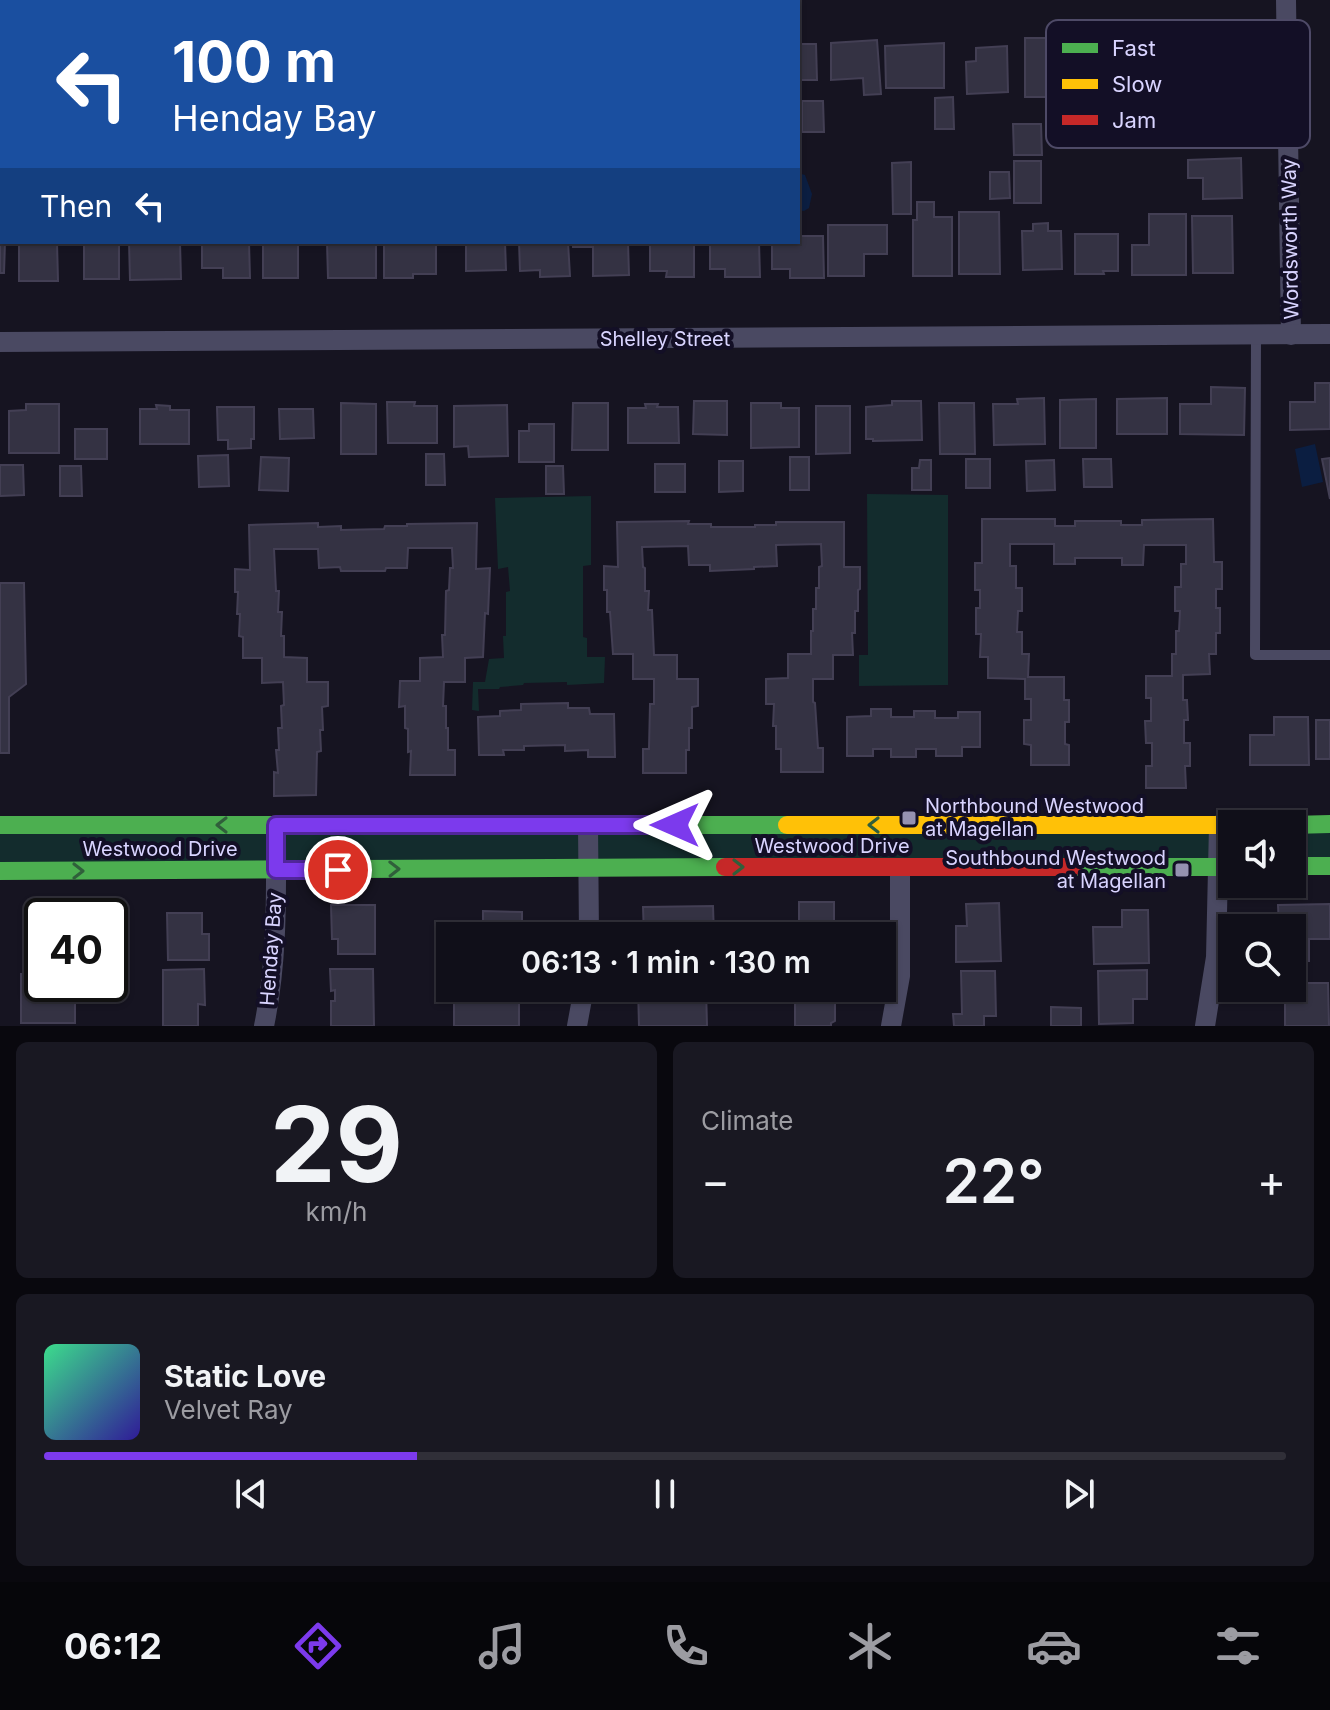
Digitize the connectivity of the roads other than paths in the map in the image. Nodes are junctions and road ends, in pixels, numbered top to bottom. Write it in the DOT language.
graph roads {
  1 [pos="1286,0"];
  2 [pos="1286,20"];
  3 [pos="1288,148"];
  4 [pos="1330,334"];
  5 [pos="1256,335"];
  6 [pos="1291,335"];
  7 [pos="0,342"];
  8 [pos="1330,655"];
  9 [pos="1330,824"];
  10 [pos="0,825"];
  11 [pos="276,825"];
  12 [pos="588,825"];
  13 [pos="1218,825"];
  14 [pos="1306,825"];
  15 [pos="1306,866"];
  16 [pos="1330,866"];
  17 [pos="589,867"];
  18 [pos="1218,867"];
  19 [pos="900,868"];
  20 [pos="276,870"];
  21 [pos="0,871"];
  22 [pos="1222,898"];
  23 [pos="589,922"];
  24 [pos="581,1002"];
  25 [pos="264,1026"];
  26 [pos="577,1026"];
  27 [pos="891,1026"];
  28 [pos="1205,1026"];
  1 -- 2 [label="street, Wordsworth Way"];
  3 -- 6 [label="street, Wordsworth Way"];
  4 -- 6 [label="street, Shelley Street"];
  5 -- 6 [label="street, Shelley Street"];
  5 -- 7 [label="street, Shelley Street"];
  5 -- 8 [label="lane"];
  9 -- 14 [label="street"];
  11 -- 10 [label="street, Westwood Drive, one-way"];
  11 -- 12 [label="street, Westwood Drive"];
  11 -- 20 [label="street, Henday Bay"];
  13 -- 12 [label="street, Westwood Drive, one-way"];
  12 -- 17 [label="street"];
  15 -- 16 [label="street"];
  17 -- 19 [label="street, Westwood Drive, one-way"];
  20 -- 17 [label="street, Westwood Drive, one-way"];
  17 -- 23 [label="street"];
  18 -- 19 [label="street, Westwood Drive"];
  19 -- 27 [label="street"];
  21 -- 20 [label="street, Westwood Drive, one-way"];
  20 -- 25 [label="street, Henday Bay"];
  22 -- 28 [label="street"];
  24 -- 26 [label="street"];
}
